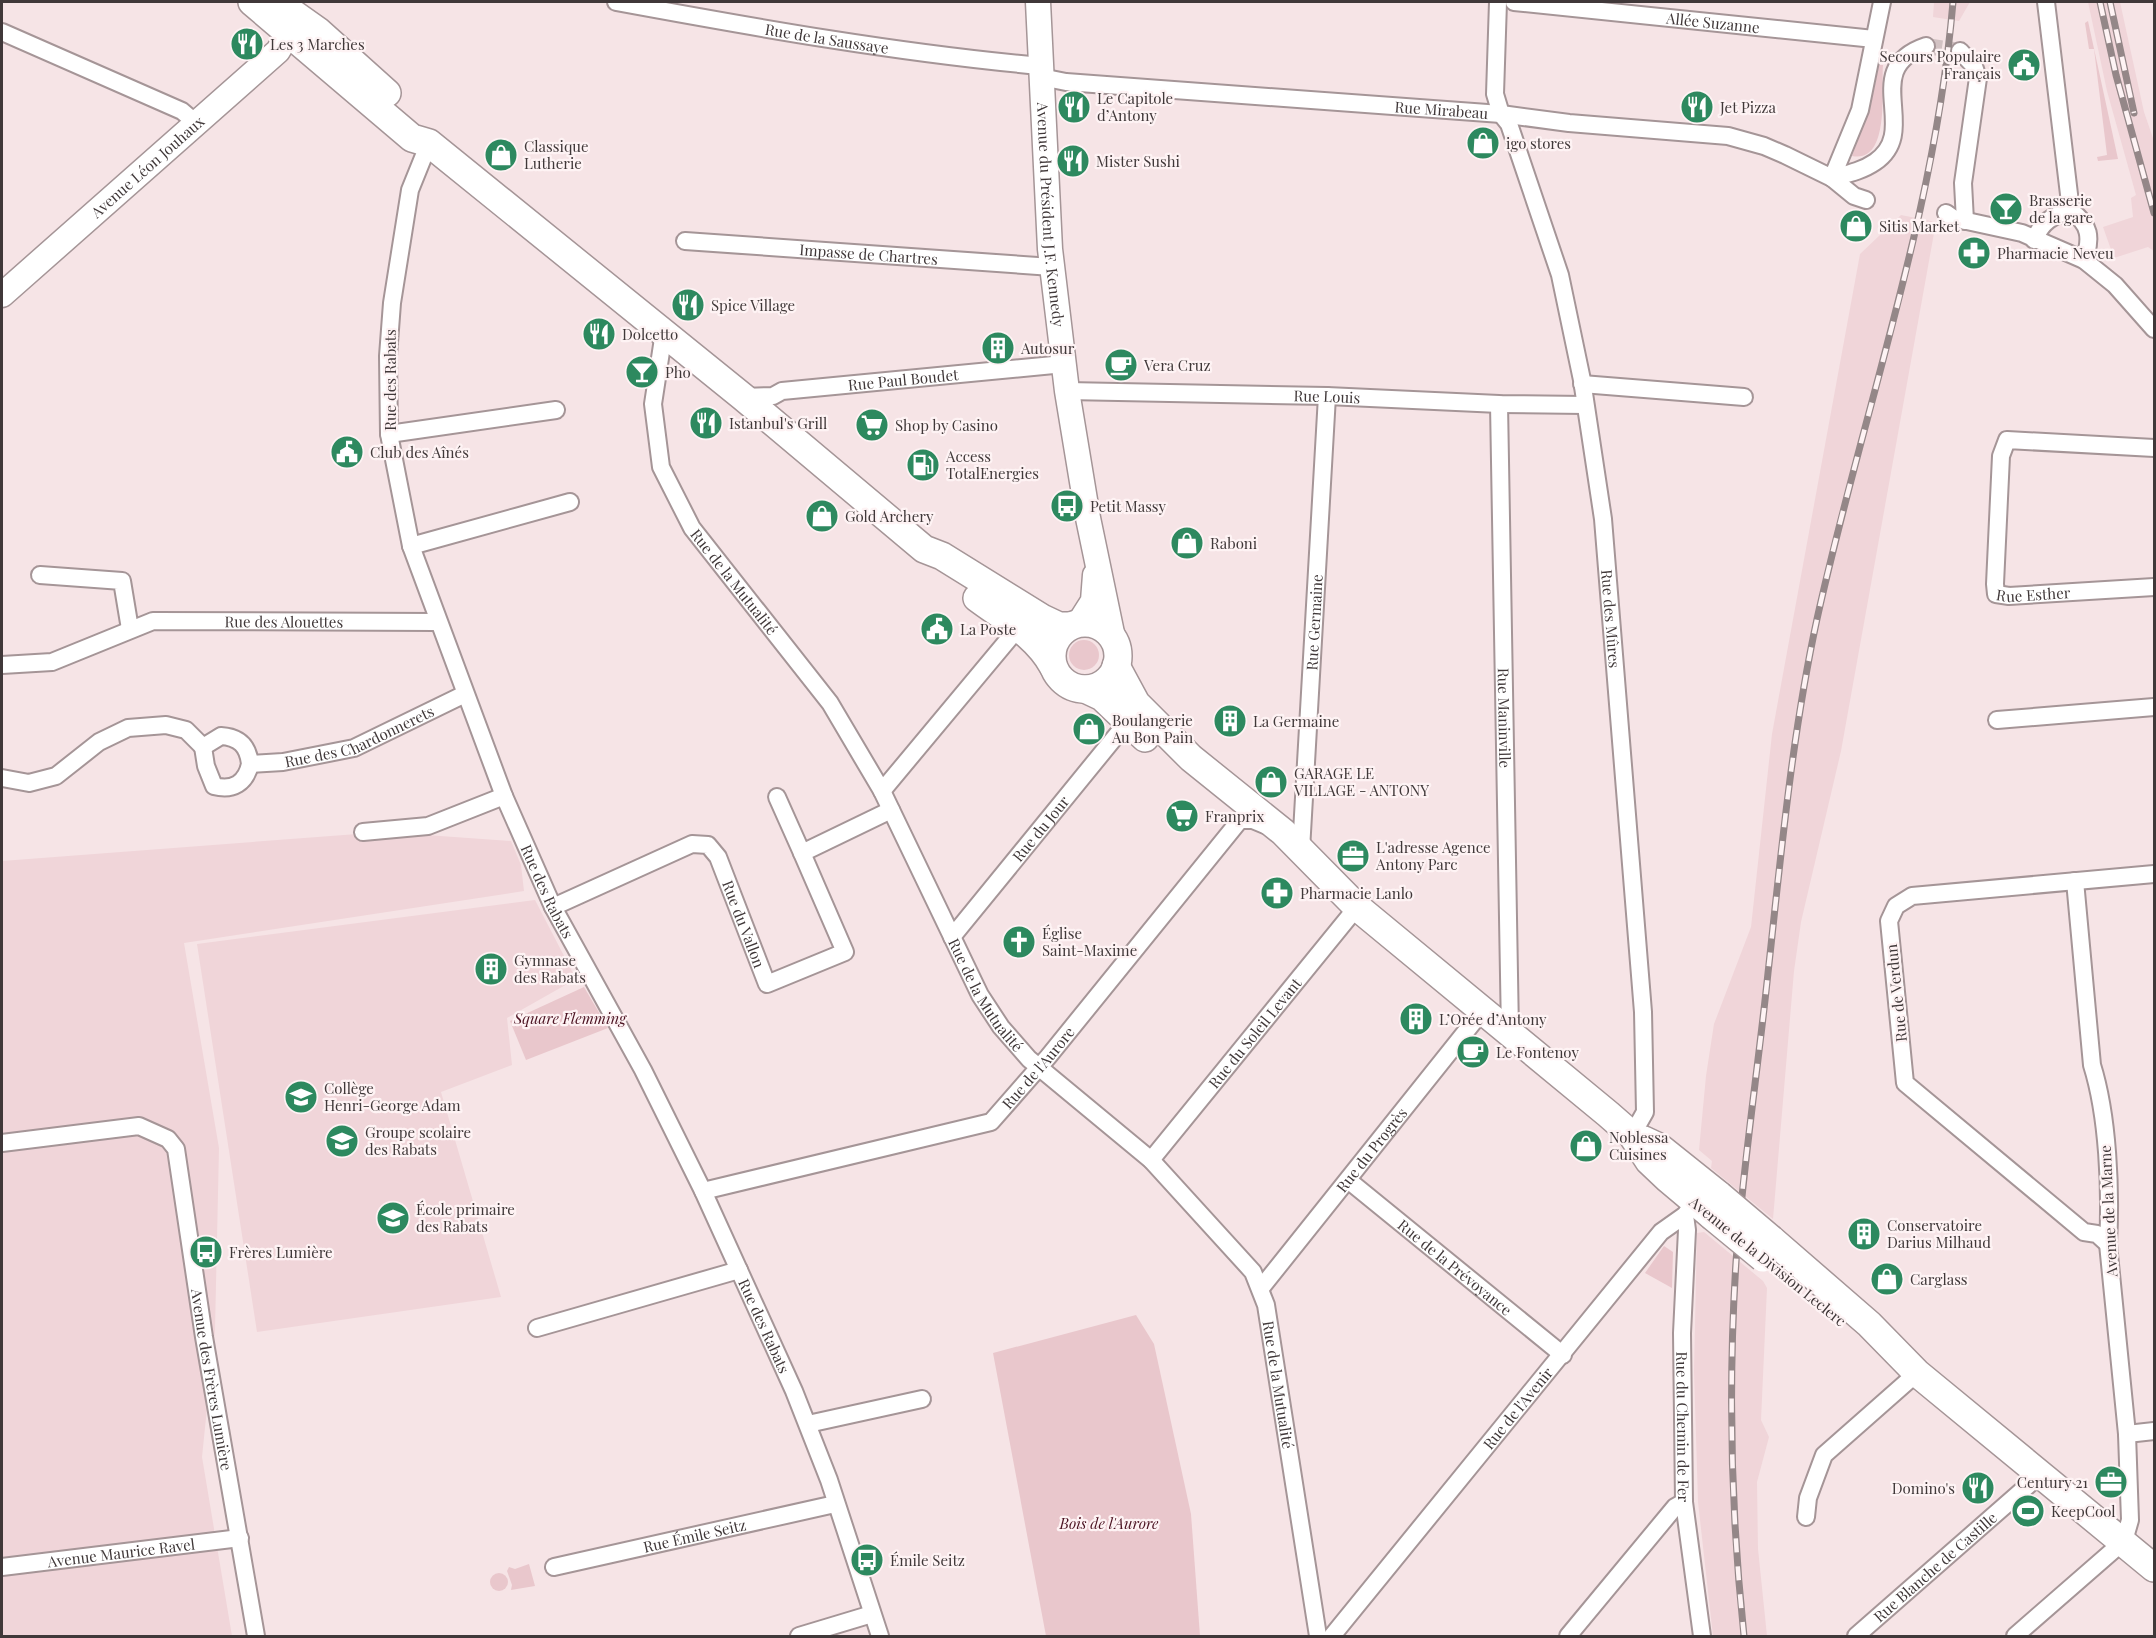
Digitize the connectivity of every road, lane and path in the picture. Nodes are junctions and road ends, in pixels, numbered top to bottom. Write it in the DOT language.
graph roads {
  1 [pos="252,2"];
  2 [pos="616,2"];
  3 [pos="1038,2"];
  4 [pos="1498,2"];
  5 [pos="1514,2"];
  6 [pos="1882,2"];
  7 [pos="2046,2"];
  8 [pos="287,15"];
  9 [pos="2,32"];
  10 [pos="1874,39"];
  11 [pos="1926,46"];
  12 [pos="1960,51"];
  13 [pos="1041,72"];
  14 [pos="1501,114"];
  15 [pos="196,123"];
  16 [pos="429,143"];
  17 [pos="1832,178"];
  18 [pos="1866,200"];
  19 [pos="2071,211"];
  20 [pos="1946,213"];
  21 [pos="1965,220"];
  22 [pos="2034,240"];
  23 [pos="685,241"];
  24 [pos="2084,260"];
  25 [pos="1052,267"];
  26 [pos="2,295"];
  27 [pos="2154,329"];
  28 [pos="664,332"];
  29 [pos="1064,364"];
  30 [pos="1582,384"];
  31 [pos="1067,391"];
  32 [pos="1327,396"];
  33 [pos="743,397"];
  34 [pos="1743,397"];
  35 [pos="1499,404"];
  36 [pos="1585,405"];
  37 [pos="556,410"];
  38 [pos="389,434"];
  39 [pos="2154,448"];
  40 [pos="570,502"];
  41 [pos="1091,534"];
  42 [pos="411,546"];
  43 [pos="924,549"];
  44 [pos="40,575"];
  45 [pos="2154,587"];
  46 [pos="437,622"];
  47 [pos="1075,624"];
  48 [pos="1018,628"];
  49 [pos="130,629"];
  50 [pos="1113,638"];
  51 [pos="2,665"];
  52 [pos="1053,666"];
  53 [pos="1116,666"];
  54 [pos="1084,689"];
  55 [pos="465,694"];
  56 [pos="2154,707"];
  57 [pos="1129,720"];
  58 [pos="1997,720"];
  59 [pos="203,747"];
  60 [pos="250,764"];
  61 [pos="2,778"];
  62 [pos="882,791"];
  63 [pos="504,796"];
  64 [pos="777,797"];
  65 [pos="891,810"];
  66 [pos="1240,820"];
  67 [pos="363,832"];
  68 [pos="1292,841"];
  69 [pos="802,853"];
  70 [pos="2154,874"];
  71 [pos="2075,881"];
  72 [pos="554,907"];
  73 [pos="1357,907"];
  74 [pos="952,937"];
  75 [pos="1483,1011"];
  76 [pos="1510,1032"];
  77 [pos="1039,1068"];
  78 [pos="1632,1135"];
  79 [pos="2,1143"];
  80 [pos="1151,1160"];
  81 [pos="1348,1180"];
  82 [pos="704,1191"];
  83 [pos="1704,1203"];
  84 [pos="2108,1244"];
  85 [pos="739,1270"];
  86 [pos="1261,1288"];
  87 [pos="537,1328"];
  88 [pos="1563,1355"];
  89 [pos="1917,1373"];
  90 [pos="922,1399"];
  91 [pos="808,1424"];
  92 [pos="2154,1431"];
  93 [pos="2127,1434"];
  94 [pos="2042,1474"];
  95 [pos="1684,1502"];
  96 [pos="836,1504"];
  97 [pos="1806,1516"];
  98 [pos="240,1538"];
  99 [pos="2124,1541"];
  100 [pos="2,1567"];
  101 [pos="554,1567"];
  102 [pos="2154,1568"];
  103 [pos="872,1614"];
  104 [pos="2020,1632"];
  105 [pos="256,1636"];
  106 [pos="799,1636"];
  107 [pos="880,1636"];
  108 [pos="1318,1636"];
  109 [pos="1332,1636"];
  110 [pos="1568,1636"];
  111 [pos="1702,1636"];
  112 [pos="1856,1636"];
  1 -- 8 [label="main road"];
  2 -- 13 [label="street, Rue de la Saussaye"];
  3 -- 13 [label="street, Avenue du Président J.F. Kennedy"];
  4 -- 14 [label="street, Rue des Mûres"];
  5 -- 10 [label="street, Allée Suzanne"];
  6 -- 10 [label="street"];
  7 -- 19 [label="street"];
  8 -- 15 [label="street, Avenue Léon Jouhaux"];
  8 -- 16 [label="main road"];
  8 -- 16 [label="main road"];
  9 -- 15 [label="street"];
  10 -- 17 [label="street"];
  11 -- 17 [label="street"];
  12 -- 21 [label="street"];
  13 -- 14 [label="street, Rue Mirabeau"];
  13 -- 25 [label="street, Avenue du Président J.F. Kennedy"];
  14 -- 17 [label="street, Rue Mirabeau"];
  14 -- 30 [label="street, Rue des Mûres"];
  15 -- 26 [label="street, Avenue Léon Jouhaux"];
  16 -- 28 [label="main road"];
  16 -- 38 [label="street, Rue des Rabats"];
  17 -- 18 [label="street, Rue Mirabeau"];
  19 -- 22 [label="street"];
  19 -- 24 [label="street"];
  20 -- 21 [label="street"];
  21 -- 22 [label="street"];
  22 -- 24 [label="street"];
  23 -- 25 [label="street, Impasse de Chartres"];
  24 -- 27 [label="street"];
  25 -- 29 [label="street, Avenue du Président J.F. Kennedy"];
  28 -- 33 [label="main road"];
  28 -- 62 [label="street, Rue de la Mutualité"];
  29 -- 31 [label="street, Avenue du Président J.F. Kennedy"];
  29 -- 33 [label="street, Rue Paul Boudet"];
  30 -- 34 [label="street"];
  30 -- 36 [label="street, Rue des Mûres"];
  31 -- 32 [label="street, Rue Louis"];
  31 -- 41 [label="street, Avenue du Président J.F. Kennedy"];
  32 -- 35 [label="street, Rue Louis"];
  32 -- 68 [label="street, Rue Germaine"];
  33 -- 43 [label="main road"];
  35 -- 36 [label="street, Rue Louis"];
  35 -- 76 [label="street, Rue Maninville"];
  36 -- 78 [label="street, Rue des Mûres"];
  37 -- 38 [label="street"];
  38 -- 42 [label="street, Rue des Rabats"];
  39 -- 45 [label="street, Rue Esther"];
  40 -- 42 [label="street"];
  41 -- 47 [label="street, Avenue du Président J.F. Kennedy"];
  41 -- 50 [label="street, Avenue du Président J.F. Kennedy"];
  42 -- 46 [label="street, Rue des Rabats"];
  43 -- 47 [label="main road"];
  43 -- 48 [label="main road"];
  44 -- 49 [label="street"];
  46 -- 49 [label="street, Rue des Alouettes"];
  46 -- 55 [label="street, Rue des Rabats"];
  47 -- 50 [label="main road"];
  47 -- 52 [label="main road"];
  48 -- 52 [label="main road"];
  48 -- 62 [label="street"];
  49 -- 51 [label="street, Rue des Alouettes"];
  50 -- 53 [label="main road"];
  52 -- 54 [label="main road"];
  53 -- 54 [label="main road"];
  53 -- 68 [label="main road, Avenue de la Division Leclerc"];
  54 -- 57 [label="main road, Avenue de la Division Leclerc"];
  55 -- 60 [label="street, Rue des Chardonnerets"];
  55 -- 63 [label="street, Rue des Rabats"];
  56 -- 58 [label="street"];
  57 -- 66 [label="main road, Avenue de la Division Leclerc"];
  57 -- 74 [label="street, Rue du Jour"];
  59 -- 60 [label="street"];
  59 -- 60 [label="street"];
  59 -- 61 [label="street"];
  62 -- 65 [label="street, Rue de la Mutualité"];
  63 -- 67 [label="street"];
  63 -- 72 [label="street, Rue des Rabats"];
  64 -- 69 [label="street, Rue du Vallon"];
  65 -- 69 [label="street"];
  65 -- 74 [label="street, Rue de la Mutualité"];
  66 -- 68 [label="street"];
  66 -- 73 [label="main road, Avenue de la Division Leclerc"];
  66 -- 77 [label="street, Rue de l'Aurore"];
  68 -- 73 [label="main road, Avenue de la Division Leclerc"];
  69 -- 72 [label="street, Rue du Vallon"];
  70 -- 71 [label="street, Rue de Verdun"];
  71 -- 84 [label="street, Avenue de la Marne"];
  71 -- 84 [label="street, Rue de Verdun"];
  72 -- 82 [label="street, Rue des Rabats"];
  73 -- 75 [label="main road, Avenue de la Division Leclerc"];
  73 -- 80 [label="street, Rue du Soleil Levant"];
  74 -- 77 [label="street, Rue de la Mutualité"];
  75 -- 76 [label="main road, Avenue de la Division Leclerc"];
  75 -- 81 [label="street, Rue du Progrès"];
  76 -- 78 [label="main road, Avenue de la Division Leclerc"];
  77 -- 80 [label="street, Rue de la Mutualité"];
  77 -- 82 [label="street, Rue de l'Aurore"];
  78 -- 83 [label="main road, Avenue de la Division Leclerc"];
  79 -- 98 [label="street, Avenue des Frères Lumière"];
  80 -- 86 [label="street, Rue de la Mutualité"];
  81 -- 86 [label="street, Rue du Progrès"];
  81 -- 88 [label="street, Rue de la Prévoyance"];
  82 -- 85 [label="street, Rue des Rabats"];
  83 -- 88 [label="street, Rue de l'Avenir"];
  83 -- 89 [label="main road, Avenue de la Division Leclerc, bridge"];
  83 -- 95 [label="street, Rue du Chemin de Fer"];
  84 -- 93 [label="street, Avenue de la Marne"];
  85 -- 87 [label="street"];
  85 -- 91 [label="street, Rue des Rabats"];
  86 -- 108 [label="street, Rue de la Mutualité"];
  88 -- 109 [label="street, Rue de l'Avenir"];
  89 -- 94 [label="main road, Avenue de la Division Leclerc"];
  89 -- 97 [label="street"];
  90 -- 91 [label="street"];
  91 -- 96 [label="street, Rue des Rabats"];
  92 -- 93 [label="street"];
  93 -- 99 [label="street, Avenue de la Marne"];
  94 -- 99 [label="main road, Avenue de la Division Leclerc"];
  94 -- 112 [label="street, Rue Blanche de Castille"];
  95 -- 110 [label="street"];
  95 -- 111 [label="street, Rue du Chemin de Fer"];
  96 -- 101 [label="street, Rue Émile Seitz"];
  96 -- 103 [label="street, Rue des Rabats"];
  98 -- 100 [label="street, Avenue Maurice Ravel"];
  98 -- 105 [label="street, Avenue des Frères Lumière"];
  99 -- 102 [label="main road, Avenue de la Division Leclerc"];
  99 -- 104 [label="street"];
  103 -- 106 [label="street"];
  103 -- 107 [label="street, Rue des Rabats"];
}
